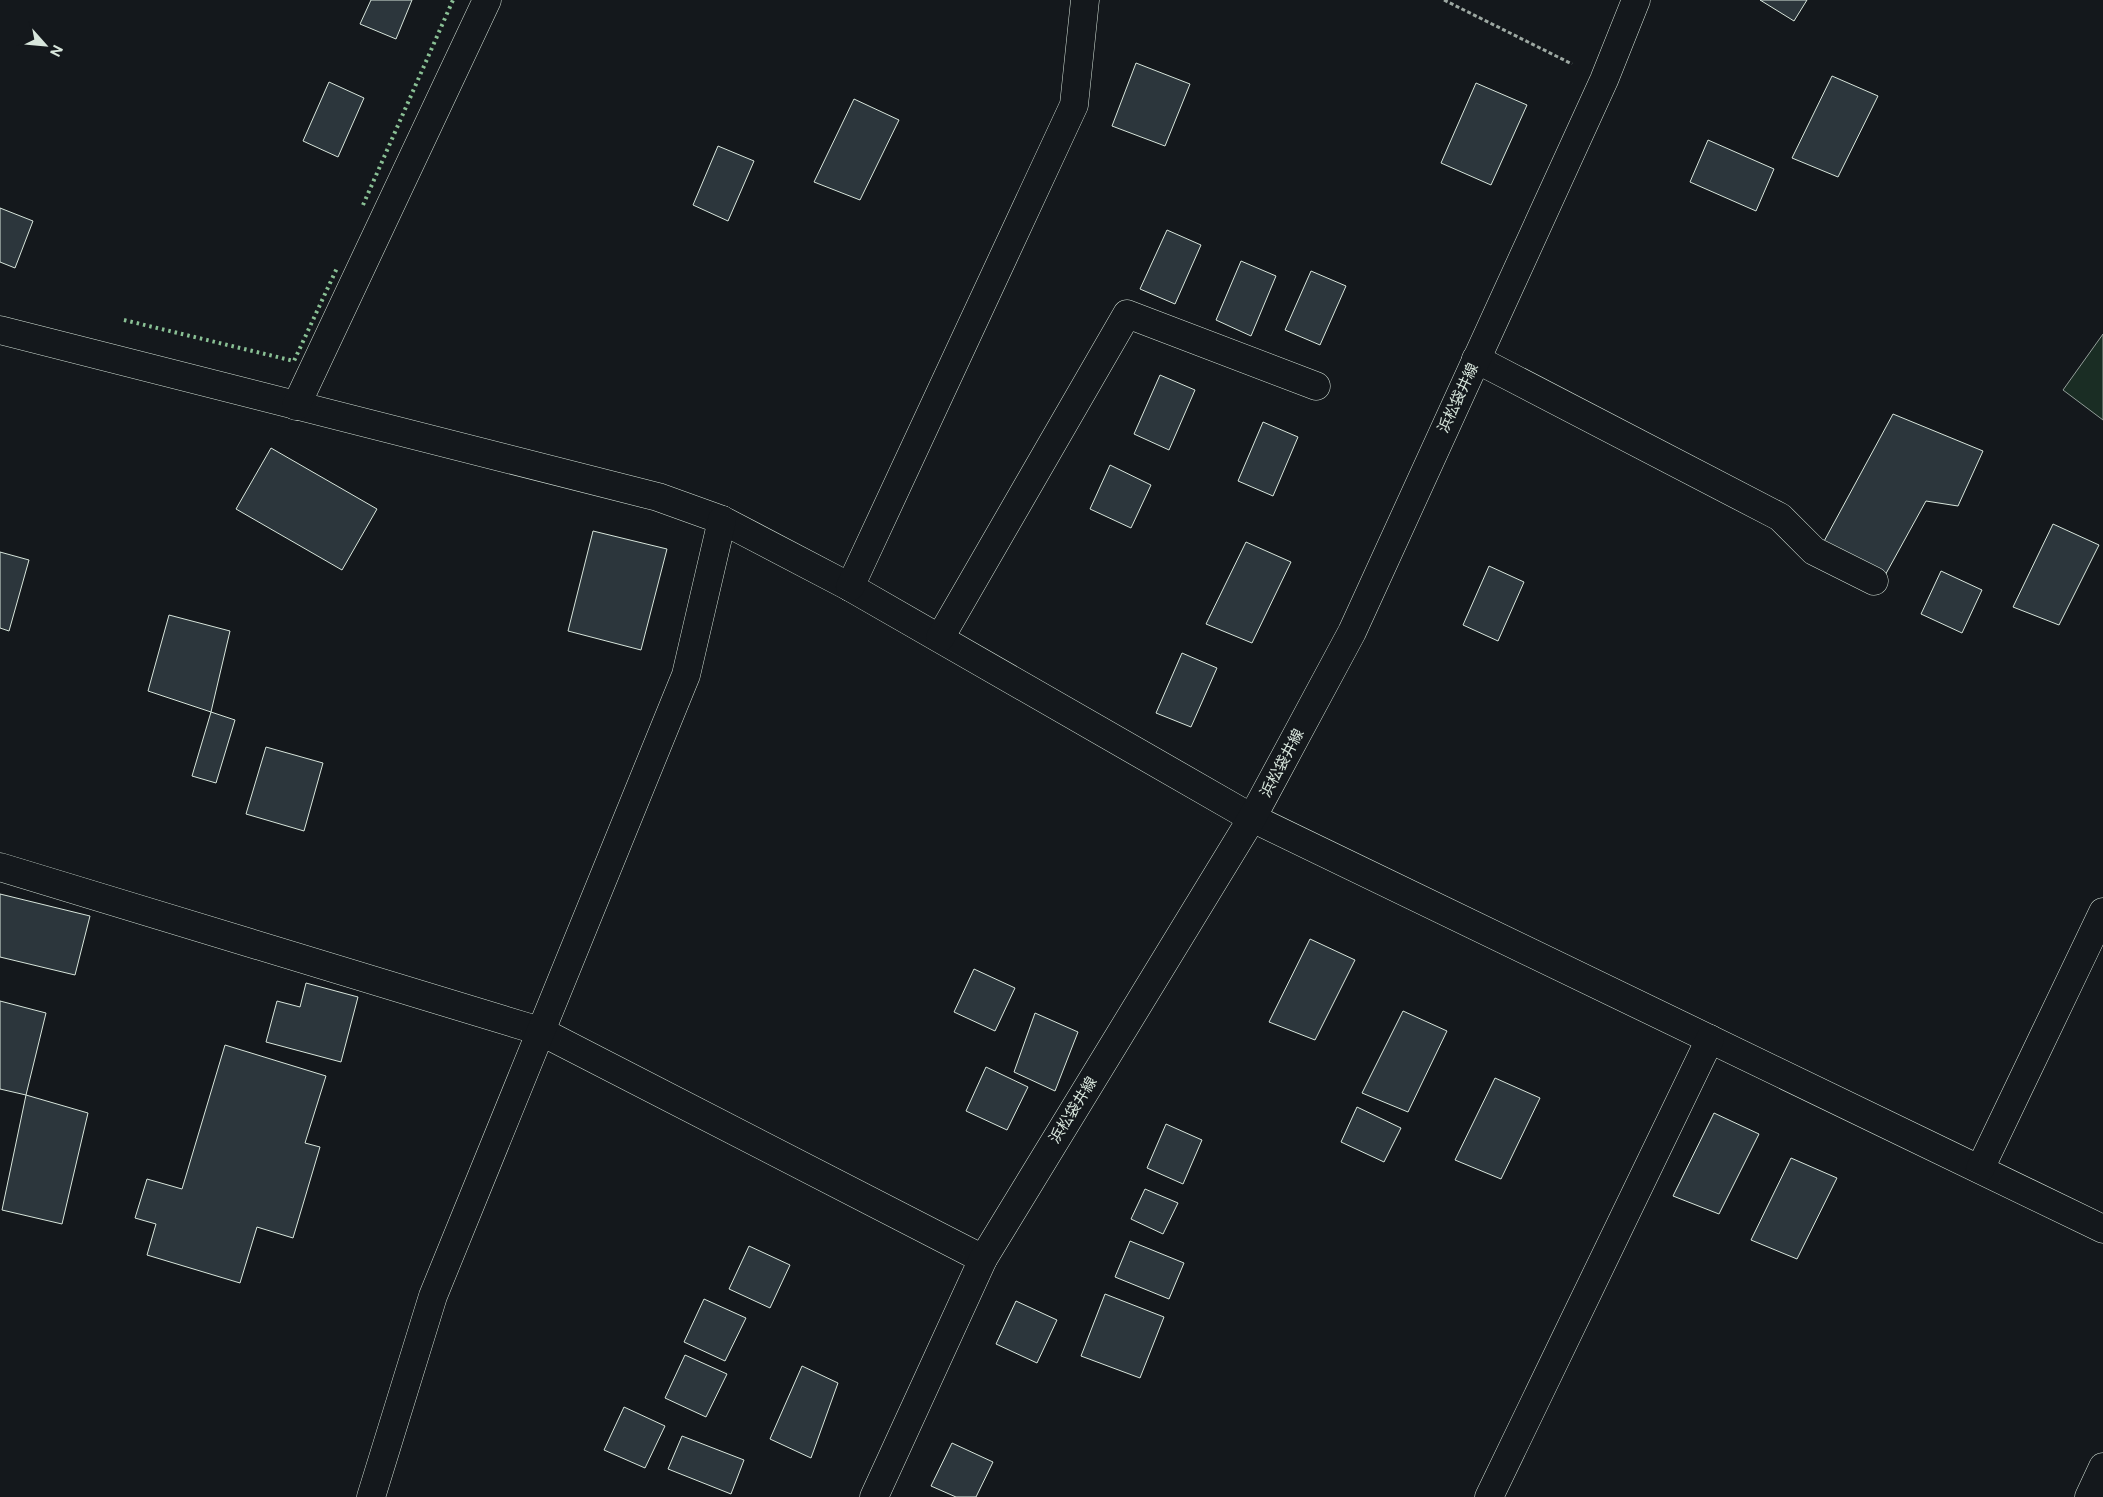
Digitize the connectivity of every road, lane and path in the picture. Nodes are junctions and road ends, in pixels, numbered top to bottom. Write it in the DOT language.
graph roads {
  1 [pos="487,0"];
  2 [pos="1085,0"];
  3 [pos="1444,0"];
  4 [pos="1636,0"];
  5 [pos="1604,80"];
  6 [pos="0,330"];
  7 [pos="1476,359"];
  8 [pos="1316,386"];
  9 [pos="296,406"];
  10 [pos="722,520"];
  11 [pos="1874,582"];
  12 [pos="850,587"];
  13 [pos="940,638"];
  14 [pos="1252,818"];
  15 [pos="0,867"];
  16 [pos="2103,912"];
  17 [pos="540,1031"];
  18 [pos="1710,1039"];
  19 [pos="1980,1169"];
  20 [pos="2103,1229"];
  21 [pos="983,1259"];
  22 [pos="2103,1467"];
  23 [pos="371,1497"];
  24 [pos="874,1497"];
  25 [pos="1489,1497"];
  26 [pos="2089,1497"];
  1 -- 9 [label="street"];
  2 -- 12 [label="street"];
  3 -- 5 [label="path"];
  4 -- 5 [label="street, 浜松袋井線"];
  5 -- 7 [label="street, 浜松袋井線"];
  6 -- 9 [label="street"];
  7 -- 11 [label="street"];
  7 -- 14 [label="street, 浜松袋井線"];
  8 -- 13 [label="street"];
  9 -- 10 [label="street"];
  10 -- 12 [label="street"];
  10 -- 17 [label="street"];
  12 -- 13 [label="street"];
  13 -- 14 [label="street"];
  14 -- 18 [label="street"];
  14 -- 21 [label="street, 浜松袋井線"];
  15 -- 17 [label="street"];
  16 -- 19 [label="street"];
  17 -- 21 [label="street"];
  17 -- 23 [label="street"];
  18 -- 19 [label="street"];
  18 -- 25 [label="street"];
  19 -- 20 [label="street"];
  21 -- 24 [label="street, 浜松袋井線"];
  22 -- 26 [label="street"];
}
